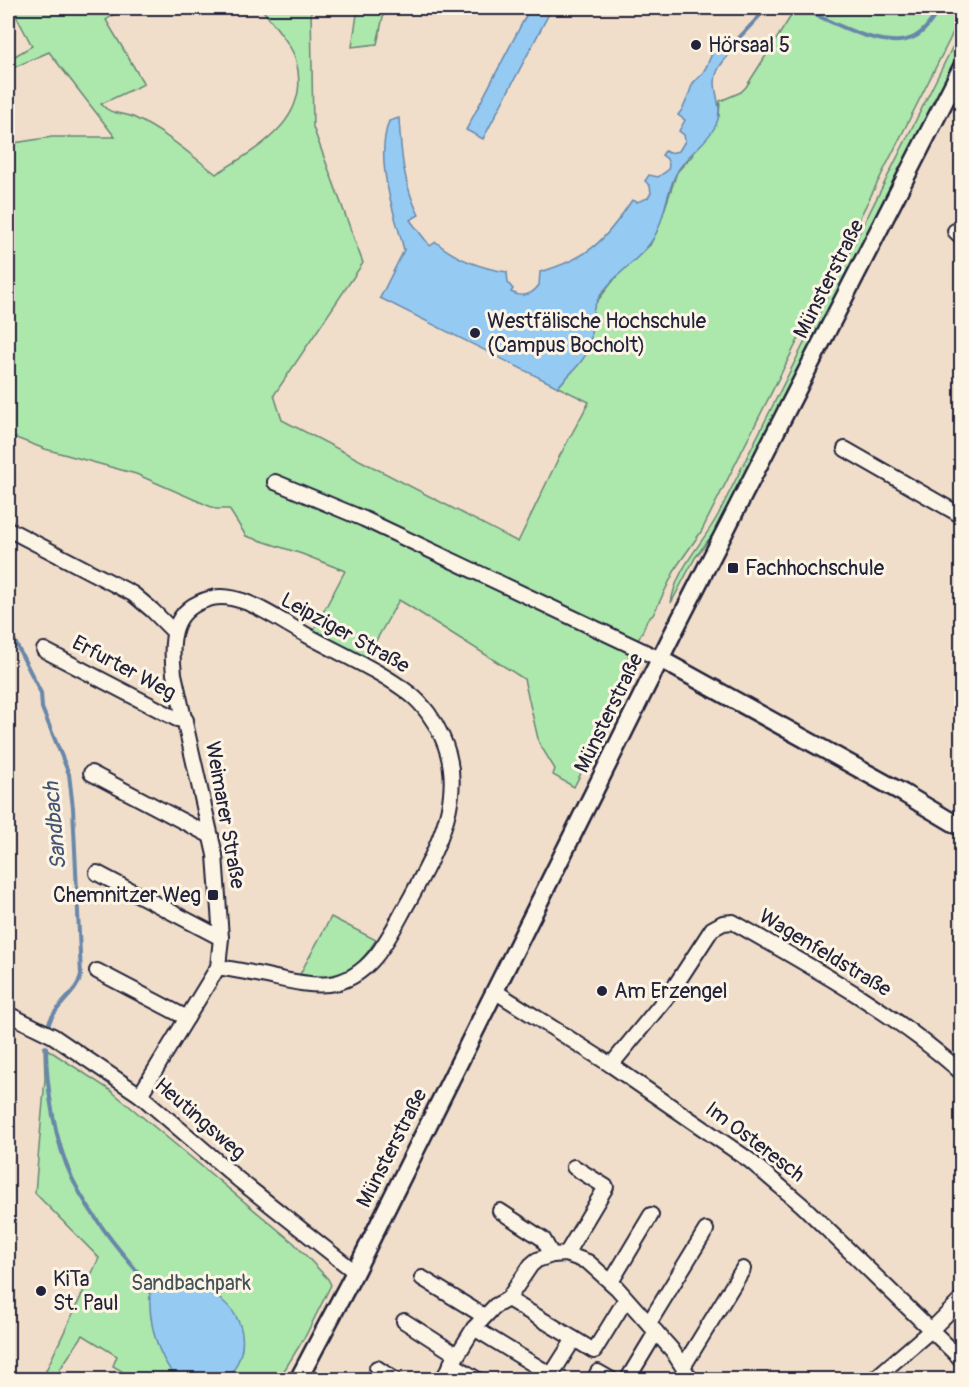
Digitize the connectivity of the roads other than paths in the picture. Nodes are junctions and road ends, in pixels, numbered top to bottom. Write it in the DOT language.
graph roads {
  1 [pos="962,67"];
  2 [pos="845,449"];
  3 [pos="275,482"];
  4 [pos="962,516"];
  5 [pos="8,529"];
  6 [pos="173,631"];
  7 [pos="44,650"];
  8 [pos="660,659"];
  9 [pos="186,720"];
  10 [pos="91,773"];
  11 [pos="962,828"];
  12 [pos="211,836"];
  13 [pos="97,873"];
  14 [pos="221,938"];
  15 [pos="218,967"];
  16 [pos="97,971"];
  17 [pos="496,992"];
  18 [pos="8,1014"];
  19 [pos="187,1018"];
  20 [pos="611,1065"];
  21 [pos="962,1073"];
  22 [pos="140,1095"];
  23 [pos="574,1167"];
  24 [pos="500,1211"];
  25 [pos="651,1215"];
  26 [pos="706,1230"];
  27 [pos="566,1254"];
  28 [pos="552,1255"];
  29 [pos="743,1269"];
  30 [pos="355,1272"];
  31 [pos="422,1278"];
  32 [pos="611,1282"];
  33 [pos="508,1299"];
  34 [pos="626,1299"];
  35 [pos="962,1299"];
  36 [pos="484,1316"];
  37 [pos="404,1321"];
  38 [pos="653,1327"];
  39 [pos="474,1328"];
  40 [pos="930,1330"];
  41 [pos="574,1339"];
  42 [pos="454,1359"];
  43 [pos="962,1360"];
  44 [pos="683,1367"];
  45 [pos="377,1368"];
  46 [pos="550,1377"];
  47 [pos="298,1380"];
  48 [pos="395,1380"];
  49 [pos="441,1380"];
  50 [pos="478,1380"];
  51 [pos="594,1380"];
  52 [pos="612,1380"];
  53 [pos="627,1380"];
  54 [pos="691,1380"];
  55 [pos="873,1380"];
  1 -- 8 [label="main road, Münsterstraße"];
  2 -- 4 [label="street"];
  3 -- 8 [label="street"];
  5 -- 6 [label="street"];
  6 -- 9 [label="street, Weimarer Straße"];
  6 -- 15 [label="street, Leipziger Straße"];
  7 -- 9 [label="street, Erfurter Weg"];
  8 -- 11 [label="main road"];
  8 -- 17 [label="main road, Münsterstraße"];
  9 -- 12 [label="street, Weimarer Straße"];
  10 -- 12 [label="street"];
  12 -- 14 [label="street, Weimarer Straße"];
  13 -- 14 [label="street"];
  14 -- 15 [label="street, Weimarer Straße"];
  15 -- 19 [label="street, Weimarer Straße"];
  16 -- 19 [label="street"];
  17 -- 20 [label="street, Im Osteresch"];
  17 -- 30 [label="main road, Münsterstraße"];
  18 -- 22 [label="street, Heutingsweg"];
  19 -- 22 [label="street, Weimarer Straße"];
  20 -- 21 [label="street, Wagenfeldstraße"];
  20 -- 40 [label="street, Im Osteresch"];
  22 -- 30 [label="street, Heutingsweg"];
  23 -- 27 [label="street"];
  24 -- 28 [label="street"];
  25 -- 32 [label="street"];
  26 -- 38 [label="street"];
  27 -- 28 [label="street"];
  27 -- 32 [label="street"];
  28 -- 33 [label="street"];
  29 -- 44 [label="street"];
  30 -- 47 [label="main road, Münsterstraße"];
  31 -- 36 [label="street"];
  32 -- 34 [label="street"];
  33 -- 36 [label="street"];
  33 -- 41 [label="street"];
  34 -- 38 [label="street"];
  34 -- 41 [label="street"];
  35 -- 40 [label="street"];
  36 -- 39 [label="street"];
  37 -- 42 [label="street"];
  38 -- 44 [label="street"];
  38 -- 53 [label="street"];
  39 -- 42 [label="street"];
  39 -- 46 [label="street"];
  40 -- 43 [label="street, Im Osteresch"];
  40 -- 55 [label="street"];
  41 -- 46 [label="street"];
  42 -- 49 [label="street"];
  42 -- 50 [label="street"];
  44 -- 54 [label="street"];
  45 -- 48 [label="street"];
  51 -- 52 [label="street"];
}
